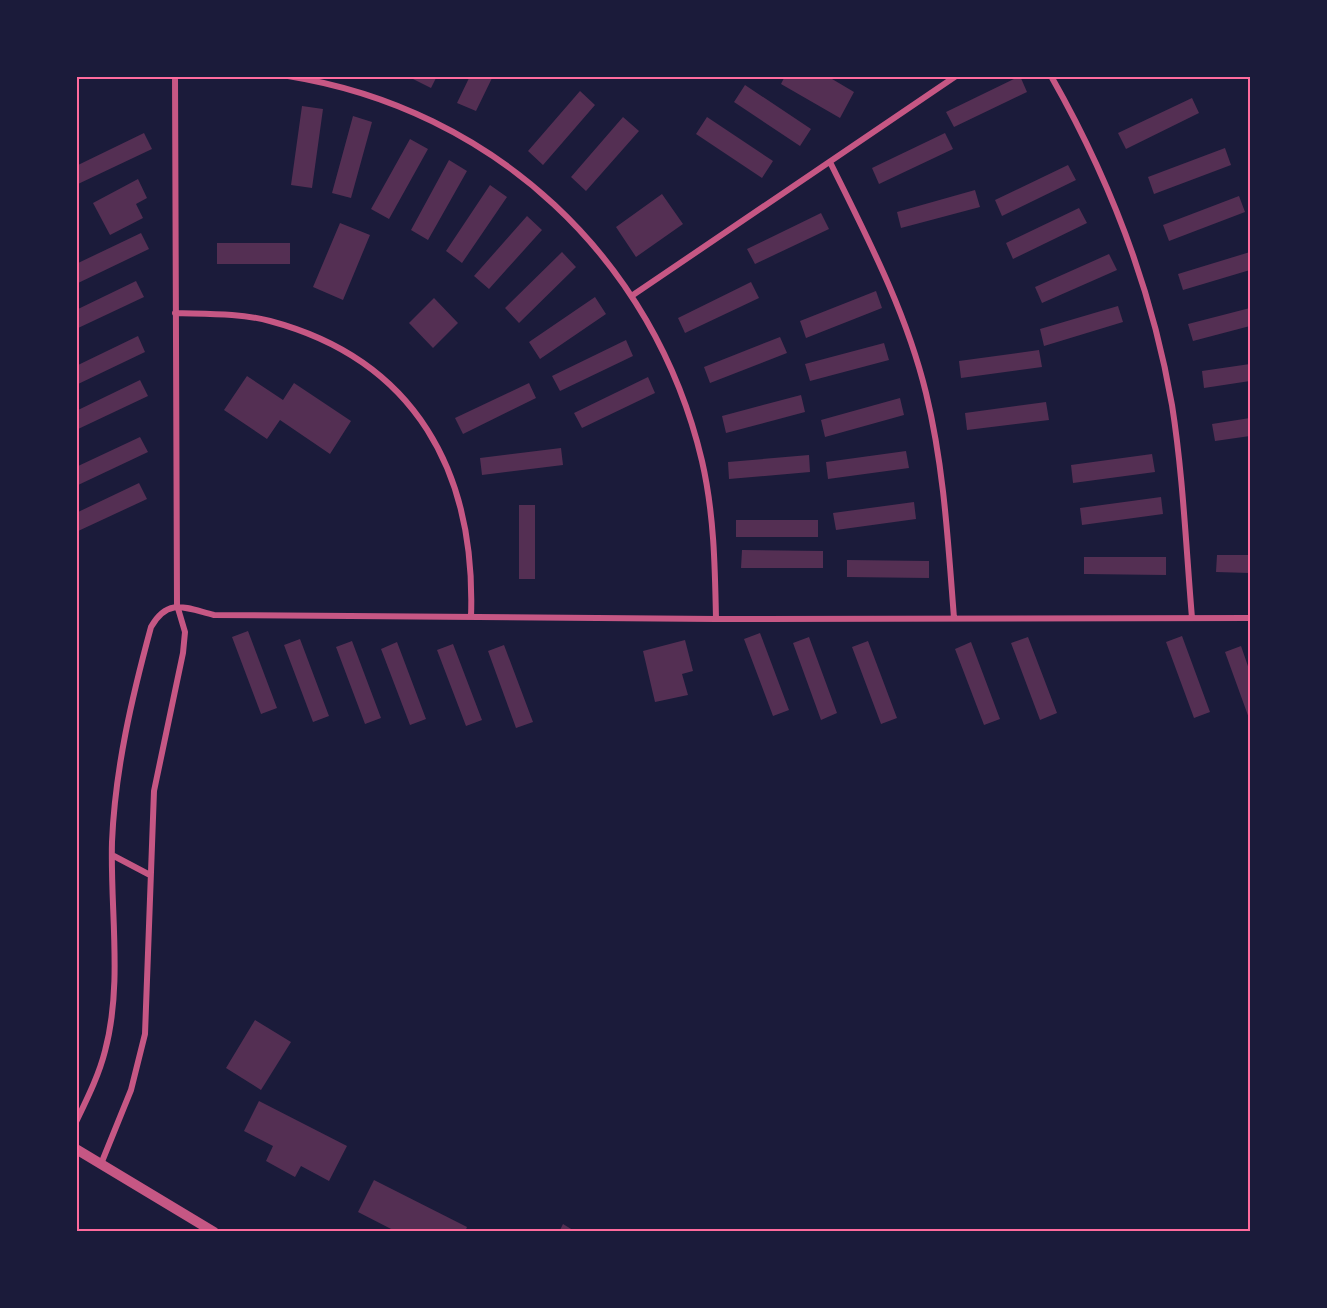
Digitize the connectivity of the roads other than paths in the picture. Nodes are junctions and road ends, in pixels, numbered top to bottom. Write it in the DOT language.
graph roads {
  1 [pos="175,76"];
  2 [pos="288,76"];
  3 [pos="956,76"];
  4 [pos="1052,76"];
  5 [pos="830,162"];
  6 [pos="633,295"];
  7 [pos="175,314"];
  8 [pos="177,605"];
  9 [pos="471,617"];
  10 [pos="954,618"];
  11 [pos="1192,618"];
  12 [pos="1251,618"];
  13 [pos="716,619"];
  14 [pos="112,855"];
  15 [pos="150,875"];
  16 [pos="76,1122"];
  17 [pos="76,1149"];
  18 [pos="101,1164"];
  19 [pos="214,1232"];
  1 -- 7 [label="street"];
  2 -- 6 [label="street"];
  3 -- 5 [label="street"];
  4 -- 11 [label="street"];
  5 -- 6 [label="street"];
  5 -- 10 [label="street"];
  6 -- 13 [label="street"];
  7 -- 8 [label="street"];
  7 -- 9 [label="street"];
  8 -- 9 [label="street"];
  8 -- 14 [label="street"];
  8 -- 15 [label="street"];
  9 -- 13 [label="street"];
  10 -- 11 [label="street"];
  10 -- 13 [label="street"];
  11 -- 12 [label="street"];
  14 -- 15 [label="street"];
  14 -- 16 [label="street"];
  15 -- 18 [label="street"];
  17 -- 18 [label="street"];
  18 -- 19 [label="street"];
}
